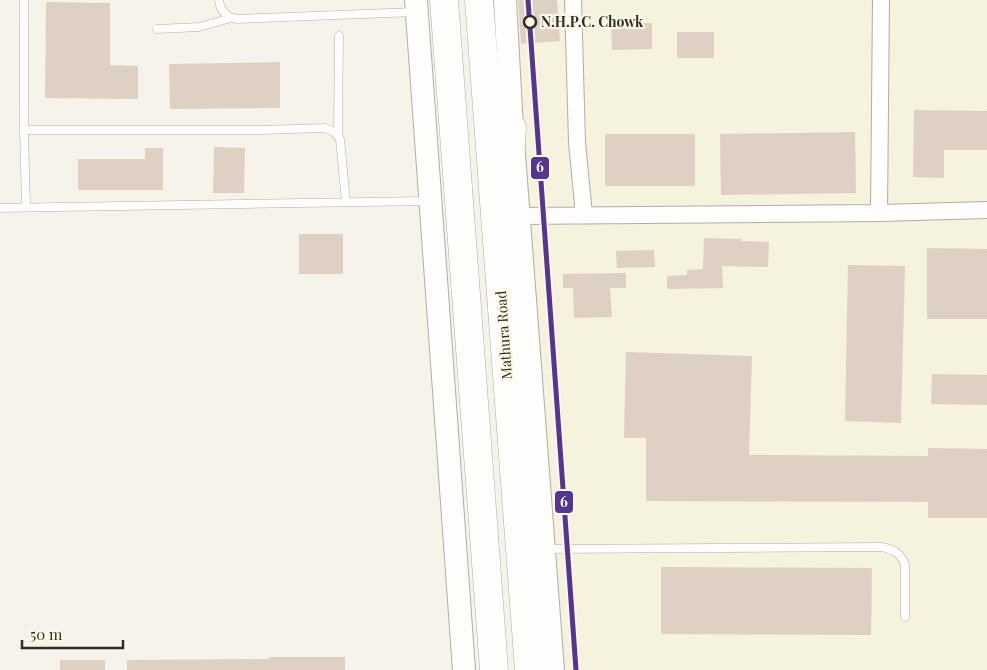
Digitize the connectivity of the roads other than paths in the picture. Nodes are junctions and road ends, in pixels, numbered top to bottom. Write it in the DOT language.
graph roads {
  1 [pos="24,0"];
  2 [pos="219,0"];
  3 [pos="444,0"];
  4 [pos="479,0"];
  5 [pos="505,0"];
  6 [pos="573,0"];
  7 [pos="881,0"];
  8 [pos="417,6"];
  9 [pos="231,18"];
  10 [pos="157,29"];
  11 [pos="340,36"];
  12 [pos="512,128"];
  13 [pos="24,130"];
  14 [pos="338,134"];
  15 [pos="431,201"];
  16 [pos="346,202"];
  17 [pos="26,207"];
  18 [pos="0,208"];
  19 [pos="987,210"];
  20 [pos="879,213"];
  21 [pos="584,215"];
  22 [pos="519,216"];
  23 [pos="500,280"];
  24 [pos="543,549"];
  25 [pos="905,618"];
  26 [pos="464,670"];
  27 [pos="494,670"];
  28 [pos="529,670"];
  29 [pos="552,670"];
  1 -- 13 [label="lane"];
  2 -- 9 [label="lane"];
  3 -- 27 [label="highway"];
  4 -- 23 [label="highway, Mathura Road"];
  5 -- 12 [label="main road"];
  6 -- 21 [label="street"];
  7 -- 20 [label="street"];
  8 -- 9 [label="lane"];
  8 -- 15 [label="main road"];
  9 -- 10 [label="lane"];
  11 -- 14 [label="lane"];
  12 -- 22 [label="main road"];
  12 -- 23 [label="highway"];
  13 -- 14 [label="lane"];
  13 -- 17 [label="lane"];
  14 -- 16 [label="lane"];
  15 -- 16 [label="lane"];
  15 -- 26 [label="main road"];
  16 -- 17 [label="lane"];
  17 -- 18 [label="lane"];
  19 -- 20 [label="street"];
  20 -- 21 [label="street"];
  21 -- 22 [label="street"];
  22 -- 24 [label="main road"];
  23 -- 28 [label="highway, Mathura Road"];
  24 -- 25 [label="lane"];
  24 -- 29 [label="main road"];
}
